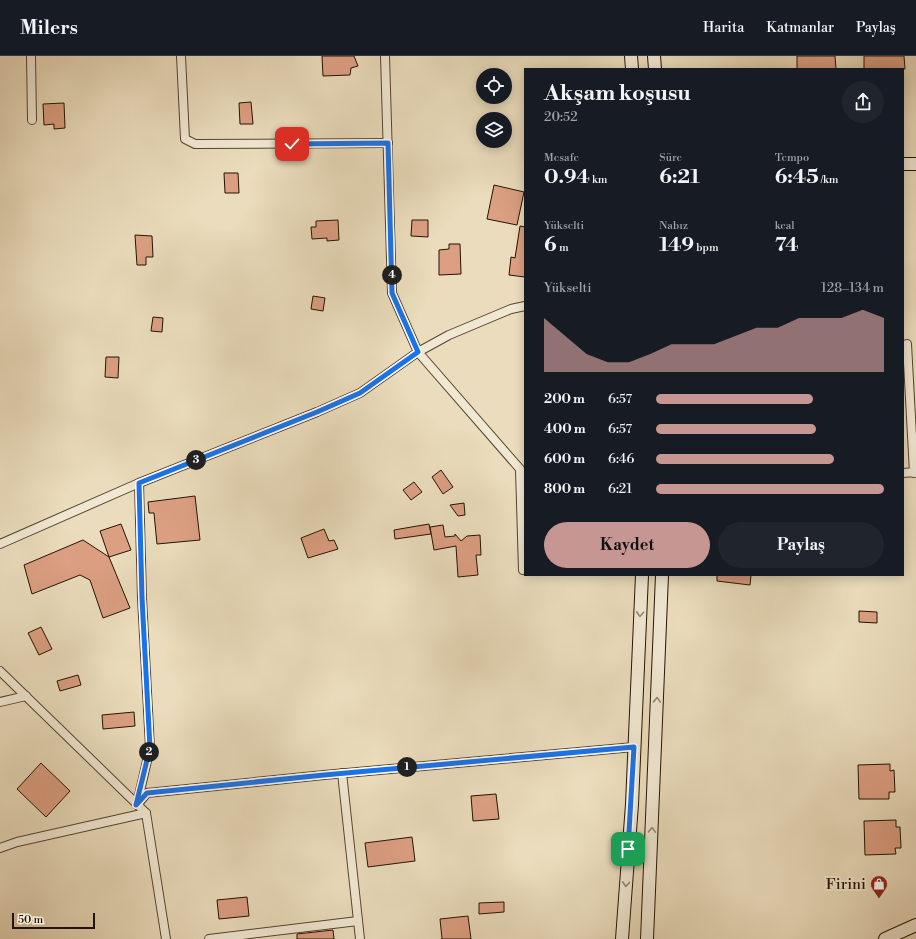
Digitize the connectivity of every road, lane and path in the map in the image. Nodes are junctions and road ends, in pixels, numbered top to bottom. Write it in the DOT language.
graph roads {
  1 [pos="31,56"];
  2 [pos="181,56"];
  3 [pos="385,56"];
  4 [pos="631,56"];
  5 [pos="654,56"];
  6 [pos="632,68"];
  7 [pos="655,68"];
  8 [pos="32,120"];
  9 [pos="388,143"];
  10 [pos="904,164"];
  11 [pos="916,164"];
  12 [pos="524,306"];
  13 [pos="905,344"];
  14 [pos="916,344"];
  15 [pos="418,352"];
  16 [pos="915,472"];
  17 [pos="904,473"];
  18 [pos="139,483"];
  19 [pos="0,544"];
  20 [pos="523,570"];
  21 [pos="642,576"];
  22 [pos="662,576"];
  23 [pos="0,671"];
  24 [pos="26,696"];
  25 [pos="0,702"];
  26 [pos="634,747"];
  27 [pos="342,773"];
  28 [pos="136,805"];
  29 [pos="146,813"];
  30 [pos="0,848"];
  31 [pos="358,921"];
  32 [pos="916,925"];
  33 [pos="648,937"];
  34 [pos="166,939"];
  35 [pos="209,939"];
  36 [pos="360,939"];
  37 [pos="622,939"];
  38 [pos="885,939"];
  1 -- 8 [label="street"];
  2 -- 9 [label="street"];
  3 -- 9 [label="street"];
  4 -- 6 [label="main road"];
  5 -- 7 [label="main road"];
  9 -- 15 [label="street"];
  10 -- 11 [label="main road"];
  12 -- 15 [label="street"];
  13 -- 14 [label="street"];
  13 -- 16 [label="street"];
  15 -- 18 [label="street"];
  15 -- 20 [label="street"];
  16 -- 17 [label="street"];
  18 -- 19 [label="street"];
  18 -- 28 [label="street"];
  21 -- 26 [label="main road, one-way"];
  33 -- 22 [label="main road, one-way"];
  23 -- 24 [label="street"];
  24 -- 25 [label="street"];
  24 -- 28 [label="street"];
  26 -- 27 [label="street"];
  26 -- 37 [label="main road, one-way"];
  27 -- 28 [label="street"];
  27 -- 31 [label="street"];
  28 -- 29 [label="street"];
  29 -- 30 [label="street"];
  29 -- 34 [label="street"];
  31 -- 35 [label="street"];
  31 -- 36 [label="street"];
  32 -- 38 [label="main road"];
}
